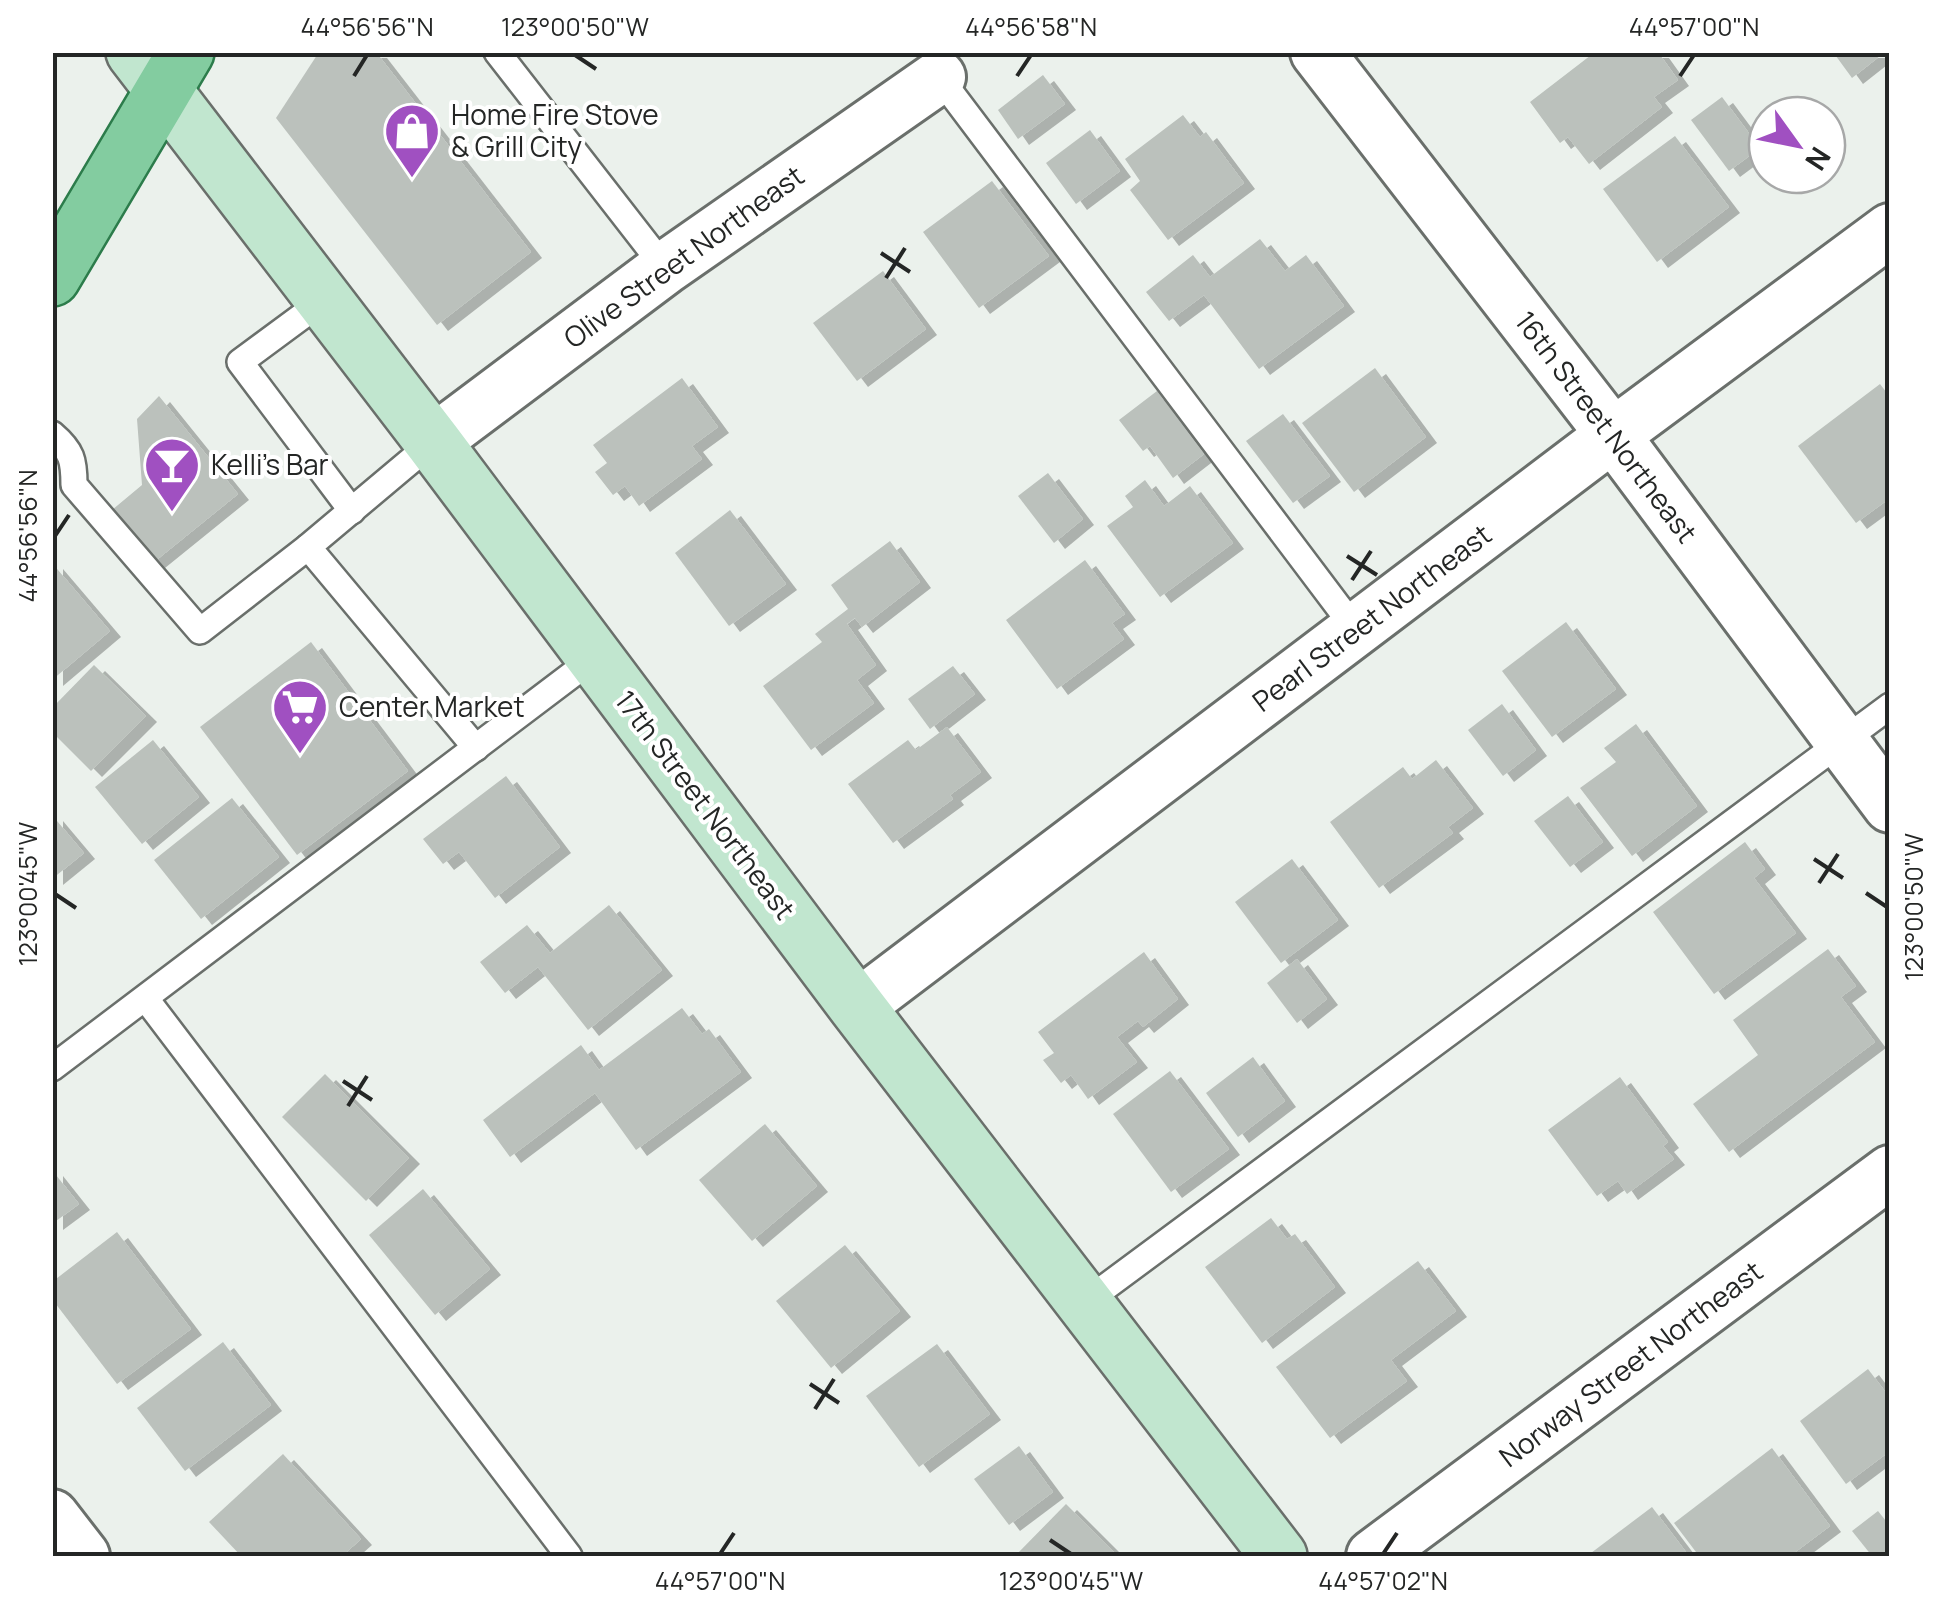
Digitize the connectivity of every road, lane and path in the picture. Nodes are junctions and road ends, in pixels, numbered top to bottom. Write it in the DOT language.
graph roads {
  1 [pos="497,52"];
  2 [pos="1317,52"];
  3 [pos="162,66"];
  4 [pos="940,77"];
  5 [pos="1890,230"];
  6 [pos="665,268"];
  7 [pos="52,278"];
  8 [pos="324,300"];
  9 [pos="52,434"];
  10 [pos="1613,435"];
  11 [pos="432,442"];
  12 [pos="352,511"];
  13 [pos="308,547"];
  14 [pos="1356,630"];
  15 [pos="594,658"];
  16 [pos="1890,706"];
  17 [pos="1842,742"];
  18 [pos="476,748"];
  19 [pos="1890,806"];
  20 [pos="146,998"];
  21 [pos="857,1007"];
  22 [pos="52,1068"];
  23 [pos="1890,1172"];
  24 [pos="1084,1303"];
  25 [pos="52,1516"];
  26 [pos="83,1556"];
  27 [pos="569,1556"];
  28 [pos="1278,1556"];
  29 [pos="1373,1556"];
  1 -- 6 [label="lane"];
  2 -- 10 [label="street, 16th Street Northeast"];
  3 -- 7 [label="main road"];
  3 -- 8 [label="main road, 17th Street Northeast"];
  4 -- 6 [label="street, Olive Street Northeast"];
  4 -- 14 [label="lane"];
  5 -- 10 [label="street, Pearl Street Northeast"];
  6 -- 11 [label="street, Olive Street Northeast"];
  8 -- 11 [label="main road, 17th Street Northeast"];
  8 -- 12 [label="lane"];
  9 -- 13 [label="lane"];
  10 -- 14 [label="street, Pearl Street Northeast"];
  10 -- 17 [label="street, 16th Street Northeast"];
  11 -- 12 [label="lane"];
  11 -- 15 [label="main road, 17th Street Northeast"];
  12 -- 13 [label="lane"];
  13 -- 18 [label="lane"];
  14 -- 21 [label="street, Pearl Street Northeast"];
  15 -- 18 [label="lane"];
  15 -- 21 [label="main road, 17th Street Northeast"];
  16 -- 17 [label="lane"];
  17 -- 19 [label="street, 16th Street Northeast"];
  17 -- 24 [label="lane"];
  18 -- 20 [label="lane"];
  20 -- 22 [label="lane"];
  20 -- 27 [label="lane"];
  21 -- 24 [label="main road, 17th Street Northeast"];
  23 -- 29 [label="street, Norway Street Northeast"];
  24 -- 28 [label="main road, 17th Street Northeast"];
  25 -- 26 [label="street"];
}
